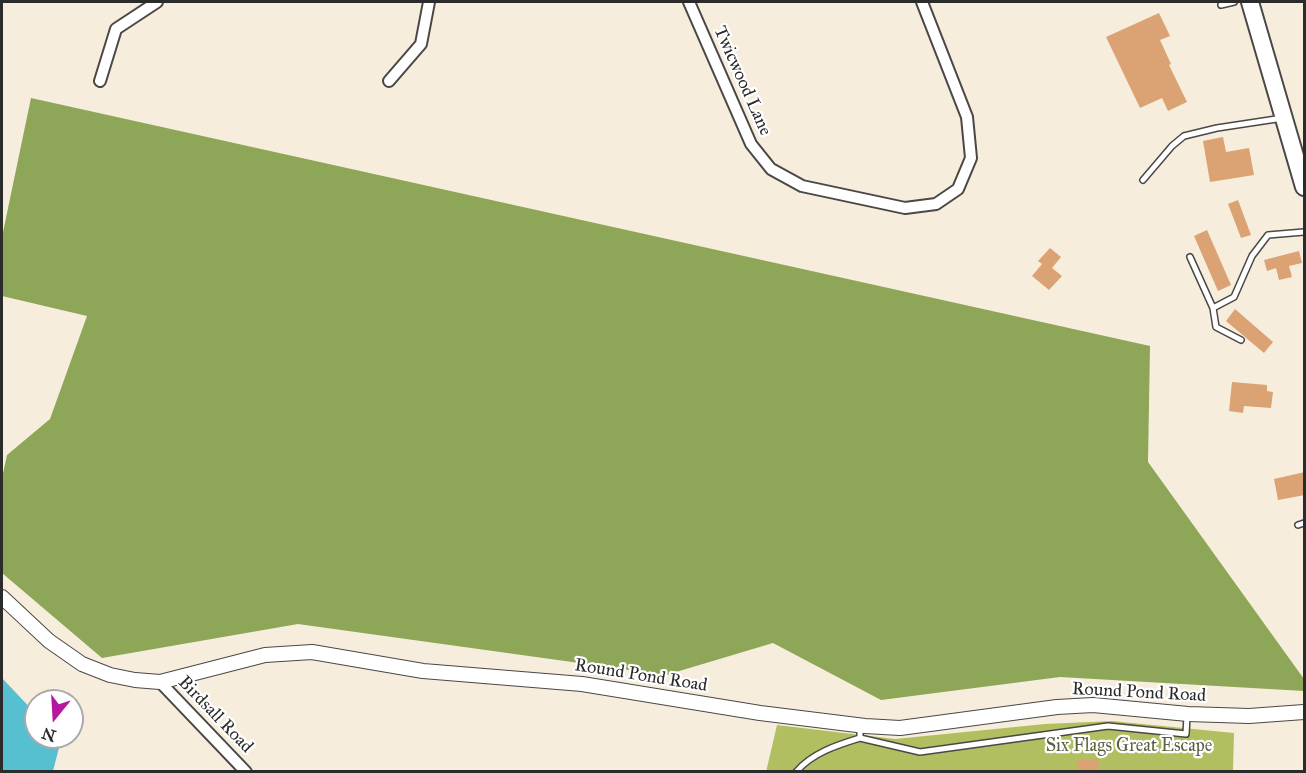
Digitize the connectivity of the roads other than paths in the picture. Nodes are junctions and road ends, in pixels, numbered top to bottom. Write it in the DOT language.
graph roads {
  1 [pos="157,2"];
  2 [pos="429,2"];
  3 [pos="688,2"];
  4 [pos="922,2"];
  5 [pos="1234,2"];
  6 [pos="1250,2"];
  7 [pos="1221,6"];
  8 [pos="100,81"];
  9 [pos="389,81"];
  10 [pos="1284,118"];
  11 [pos="1143,180"];
  12 [pos="1305,187"];
  13 [pos="1305,232"];
  14 [pos="1190,257"];
  15 [pos="1213,308"];
  16 [pos="1241,340"];
  17 [pos="1305,523"];
  18 [pos="1298,525"];
  19 [pos="2,597"];
  20 [pos="160,682"];
  21 [pos="1305,712"];
  22 [pos="1188,714"];
  23 [pos="860,732"];
  24 [pos="246,771"];
  25 [pos="796,771"];
  1 -- 8 [label="street"];
  2 -- 9 [label="street"];
  3 -- 4 [label="street, Twicwood Lane"];
  5 -- 7 [label="lane"];
  6 -- 10 [label="main road"];
  10 -- 11 [label="lane"];
  10 -- 12 [label="main road"];
  13 -- 15 [label="lane"];
  14 -- 15 [label="lane"];
  15 -- 16 [label="lane"];
  17 -- 18 [label="lane"];
  19 -- 20 [label="street, Round Pond Road"];
  20 -- 23 [label="street, Round Pond Road"];
  20 -- 24 [label="street, Birdsall Road"];
  21 -- 22 [label="street, Round Pond Road"];
  22 -- 23 [label="street, Round Pond Road"];
  22 -- 23 [label="lane"];
  23 -- 25 [label="lane"];
}
